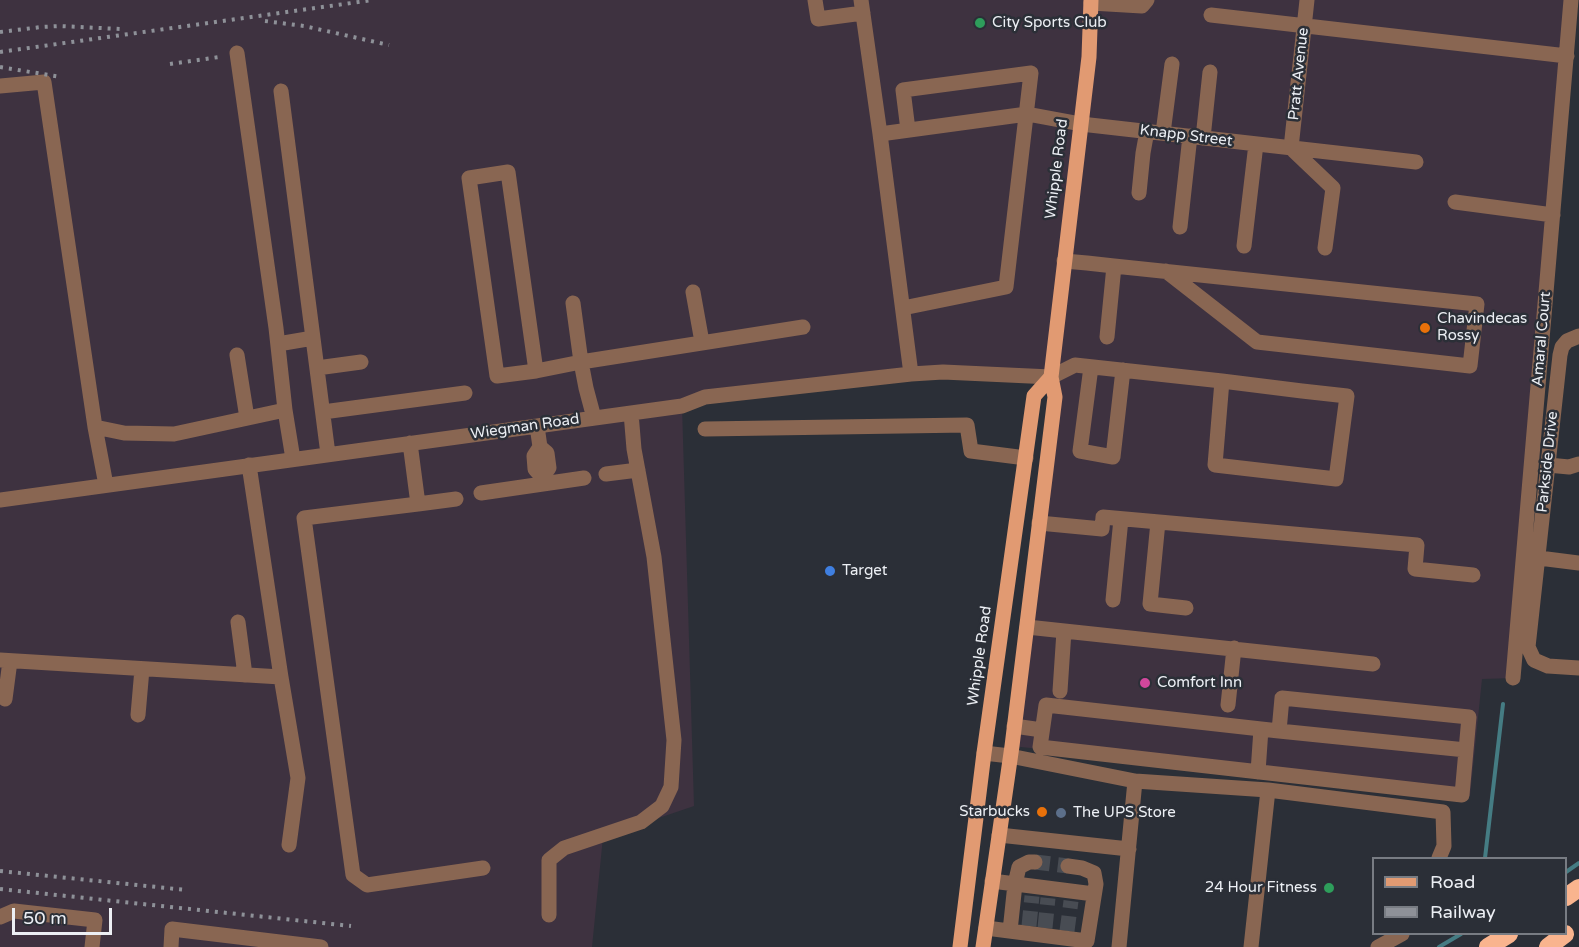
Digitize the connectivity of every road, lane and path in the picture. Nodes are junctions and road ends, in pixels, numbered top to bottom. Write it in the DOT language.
graph roads {
  1 [pos="815,0"];
  2 [pos="1147,0"];
  3 [pos="1307,0"];
  4 [pos="1571,0"];
  5 [pos="1091,2"];
  6 [pos="862,7"];
  7 [pos="1211,15"];
  8 [pos="1304,27"];
  9 [pos="237,53"];
  10 [pos="1567,56"];
  11 [pos="1172,64"];
  12 [pos="1210,72"];
  13 [pos="0,86"];
  14 [pos="281,91"];
  15 [pos="1027,114"];
  16 [pos="1081,124"];
  17 [pos="908,130"];
  18 [pos="1148,131"];
  19 [pos="1163,133"];
  20 [pos="880,134"];
  21 [pos="1196,137"];
  22 [pos="1256,144"];
  23 [pos="1290,147"];
  24 [pos="1416,162"];
  25 [pos="1139,193"];
  26 [pos="1455,202"];
  27 [pos="1553,215"];
  28 [pos="1180,227"];
  29 [pos="1244,246"];
  30 [pos="1325,248"];
  31 [pos="1064,261"];
  32 [pos="1114,266"];
  33 [pos="1166,272"];
  34 [pos="693,292"];
  35 [pos="573,303"];
  36 [pos="903,308"];
  37 [pos="803,327"];
  38 [pos="1579,336"];
  39 [pos="1107,337"];
  40 [pos="313,338"];
  41 [pos="702,342"];
  42 [pos="278,344"];
  43 [pos="237,355"];
  44 [pos="361,362"];
  45 [pos="581,362"];
  46 [pos="1091,367"];
  47 [pos="317,368"];
  48 [pos="1123,370"];
  49 [pos="536,371"];
  50 [pos="911,374"];
  51 [pos="1051,377"];
  52 [pos="1222,381"];
  53 [pos="465,393"];
  54 [pos="285,410"];
  55 [pos="322,412"];
  56 [pos="632,413"];
  57 [pos="247,418"];
  58 [pos="594,418"];
  59 [pos="537,426"];
  60 [pos="95,427"];
  61 [pos="705,429"];
  62 [pos="410,443"];
  63 [pos="328,454"];
  64 [pos="1026,458"];
  65 [pos="293,459"];
  66 [pos="1579,464"];
  67 [pos="249,465"];
  68 [pos="1548,465"];
  69 [pos="638,470"];
  70 [pos="606,474"];
  71 [pos="584,478"];
  72 [pos="543,481"];
  73 [pos="106,485"];
  74 [pos="481,493"];
  75 [pos="456,499"];
  76 [pos="0,500"];
  77 [pos="418,504"];
  78 [pos="1121,519"];
  79 [pos="1158,522"];
  80 [pos="1039,523"];
  81 [pos="1539,558"];
  82 [pos="1579,563"];
  83 [pos="1473,575"];
  84 [pos="1113,600"];
  85 [pos="1186,608"];
  86 [pos="238,622"];
  87 [pos="1027,627"];
  88 [pos="1064,631"];
  89 [pos="1234,648"];
  90 [pos="5,660"];
  91 [pos="1373,664"];
  92 [pos="1579,668"];
  93 [pos="142,669"];
  94 [pos="245,675"];
  95 [pos="281,677"];
  96 [pos="1514,678"];
  97 [pos="1060,691"];
  98 [pos="5,699"];
  99 [pos="1228,705"];
  100 [pos="138,715"];
  101 [pos="1014,726"];
  102 [pos="1261,729"];
  103 [pos="1042,730"];
  104 [pos="1278,731"];
  105 [pos="1466,750"];
  106 [pos="984,753"];
  107 [pos="1010,756"];
  108 [pos="1258,772"];
  109 [pos="1135,781"];
  110 [pos="1268,790"];
  111 [pos="999,835"];
  112 [pos="289,845"];
  113 [pos="1129,849"];
  114 [pos="1439,857"];
  115 [pos="1035,862"];
  116 [pos="1068,866"];
  117 [pos="483,868"];
  118 [pos="992,881"];
  119 [pos="1015,884"];
  120 [pos="1094,894"];
  121 [pos="549,915"];
  122 [pos="0,917"];
  123 [pos="1579,922"];
  124 [pos="986,928"];
  125 [pos="1567,931"];
  126 [pos="1010,932"];
  127 [pos="1399,935"];
  128 [pos="1506,935"];
  129 [pos="1563,935"];
  130 [pos="249,942"];
  131 [pos="92,947"];
  132 [pos="171,947"];
  133 [pos="321,947"];
  134 [pos="960,947"];
  135 [pos="983,947"];
  136 [pos="1119,947"];
  137 [pos="1251,947"];
  138 [pos="1378,947"];
  139 [pos="1488,947"];
  140 [pos="1548,947"];
  1 -- 6 [label="street"];
  2 -- 5 [label="street"];
  3 -- 8 [label="street, Pratt Avenue"];
  4 -- 10 [label="street, Amaral Court"];
  5 -- 16 [label="main road, Whipple Road"];
  6 -- 20 [label="street"];
  7 -- 8 [label="street"];
  8 -- 10 [label="street"];
  8 -- 23 [label="street, Pratt Avenue"];
  9 -- 42 [label="street"];
  10 -- 27 [label="street, Amaral Court"];
  11 -- 19 [label="street"];
  12 -- 21 [label="street"];
  13 -- 60 [label="street"];
  14 -- 40 [label="street"];
  15 -- 16 [label="street, Knapp Street"];
  15 -- 17 [label="street, Knapp Street"];
  15 -- 17 [label="street"];
  15 -- 36 [label="street"];
  16 -- 18 [label="street, Knapp Street"];
  16 -- 31 [label="main road, Whipple Road"];
  17 -- 20 [label="street, Knapp Street"];
  18 -- 19 [label="street, Knapp Street"];
  18 -- 25 [label="street"];
  19 -- 21 [label="street, Knapp Street"];
  20 -- 36 [label="street"];
  21 -- 22 [label="street, Knapp Street"];
  21 -- 28 [label="street"];
  22 -- 23 [label="street, Knapp Street"];
  22 -- 29 [label="street"];
  23 -- 24 [label="street, Knapp Street"];
  23 -- 30 [label="street"];
  26 -- 27 [label="street"];
  27 -- 96 [label="street, Amaral Court"];
  31 -- 32 [label="street"];
  31 -- 51 [label="main road, Whipple Road"];
  32 -- 33 [label="street"];
  32 -- 39 [label="street"];
  33 -- 33 [label="street"];
  34 -- 41 [label="street"];
  35 -- 45 [label="street"];
  36 -- 50 [label="street"];
  37 -- 41 [label="street"];
  38 -- 68 [label="street, Parkside Drive"];
  40 -- 42 [label="street"];
  40 -- 47 [label="street"];
  41 -- 45 [label="street"];
  42 -- 54 [label="street"];
  43 -- 57 [label="street"];
  44 -- 47 [label="street"];
  45 -- 49 [label="street"];
  45 -- 58 [label="street"];
  46 -- 48 [label="street"];
  46 -- 48 [label="street"];
  46 -- 51 [label="street"];
  47 -- 55 [label="street"];
  48 -- 52 [label="street"];
  49 -- 49 [label="street"];
  50 -- 51 [label="street, Wiegman Road"];
  50 -- 56 [label="street, Wiegman Road"];
  51 -- 64 [label="main road, Whipple Road"];
  51 -- 80 [label="main road, Whipple Road"];
  52 -- 52 [label="street"];
  53 -- 55 [label="street"];
  54 -- 57 [label="street"];
  54 -- 65 [label="street"];
  55 -- 63 [label="street"];
  56 -- 58 [label="street, Wiegman Road"];
  56 -- 69 [label="street"];
  57 -- 60 [label="street"];
  58 -- 59 [label="street, Wiegman Road"];
  59 -- 62 [label="street, Wiegman Road"];
  59 -- 72 [label="street"];
  60 -- 73 [label="street"];
  61 -- 64 [label="street"];
  62 -- 63 [label="street, Wiegman Road"];
  62 -- 77 [label="street"];
  63 -- 65 [label="street, Wiegman Road"];
  64 -- 106 [label="main road, Whipple Road"];
  65 -- 67 [label="street, Wiegman Road"];
  66 -- 68 [label="street"];
  67 -- 73 [label="street, Wiegman Road"];
  67 -- 95 [label="street"];
  68 -- 81 [label="street, Parkside Drive"];
  69 -- 70 [label="street"];
  69 -- 121 [label="street"];
  71 -- 72 [label="street"];
  72 -- 74 [label="street"];
  73 -- 76 [label="street, Wiegman Road"];
  75 -- 77 [label="street"];
  77 -- 117 [label="street"];
  78 -- 79 [label="street"];
  78 -- 80 [label="street"];
  78 -- 84 [label="street"];
  79 -- 83 [label="street"];
  79 -- 85 [label="street"];
  80 -- 87 [label="main road, Whipple Road"];
  81 -- 82 [label="street"];
  81 -- 92 [label="street, Parkside Drive"];
  86 -- 94 [label="street"];
  87 -- 88 [label="street"];
  87 -- 101 [label="main road, Whipple Road"];
  88 -- 89 [label="street"];
  88 -- 97 [label="street"];
  89 -- 91 [label="street"];
  89 -- 99 [label="street"];
  90 -- 93 [label="street"];
  90 -- 98 [label="street"];
  93 -- 94 [label="street"];
  93 -- 100 [label="street"];
  94 -- 95 [label="street"];
  95 -- 112 [label="street"];
  101 -- 103 [label="street"];
  101 -- 107 [label="main road, Whipple Road"];
  102 -- 103 [label="street"];
  102 -- 104 [label="street"];
  102 -- 108 [label="street"];
  103 -- 108 [label="street"];
  104 -- 105 [label="street"];
  104 -- 105 [label="street"];
  105 -- 108 [label="street"];
  106 -- 107 [label="street"];
  106 -- 134 [label="main road, Whipple Road"];
  107 -- 109 [label="street"];
  107 -- 111 [label="main road, Whipple Road"];
  109 -- 110 [label="street"];
  109 -- 113 [label="street"];
  110 -- 114 [label="street"];
  110 -- 137 [label="street"];
  111 -- 113 [label="street"];
  111 -- 118 [label="main road, Whipple Road"];
  113 -- 136 [label="street"];
  115 -- 119 [label="street"];
  116 -- 120 [label="street"];
  118 -- 119 [label="street"];
  118 -- 124 [label="main road, Whipple Road"];
  119 -- 120 [label="street"];
  119 -- 126 [label="street"];
  120 -- 126 [label="street"];
  122 -- 131 [label="street"];
  123 -- 125 [label="highway"];
  124 -- 126 [label="street"];
  124 -- 135 [label="main road, Whipple Road"];
  127 -- 138 [label="street"];
  128 -- 139 [label="highway"];
  129 -- 140 [label="highway"];
  130 -- 132 [label="street"];
  130 -- 133 [label="street"];
}
